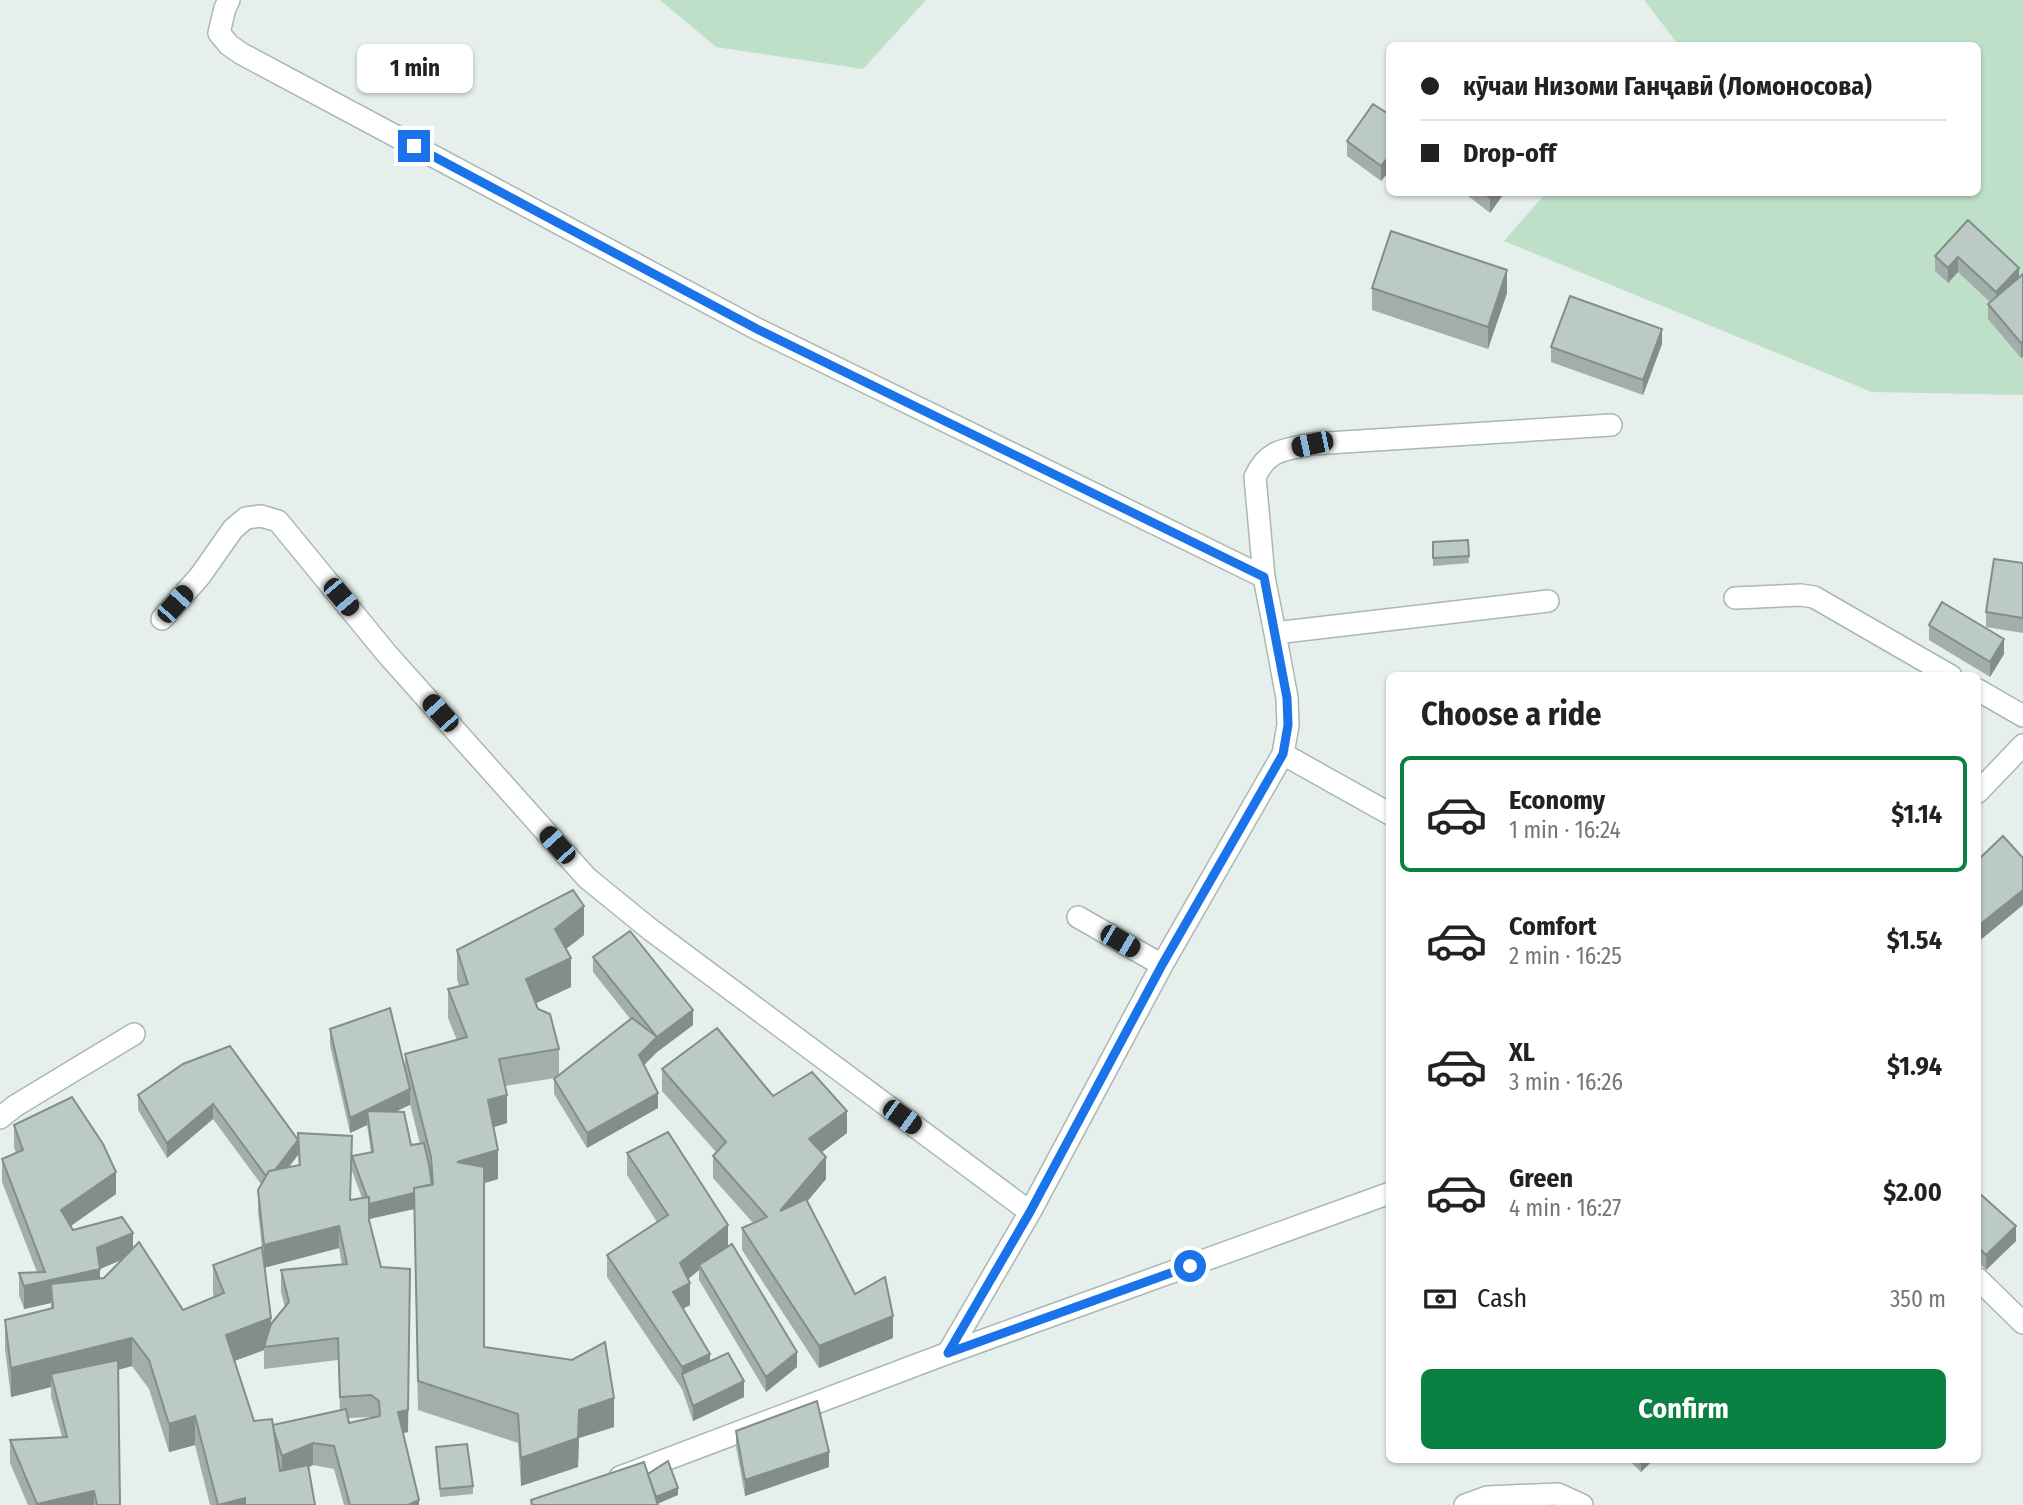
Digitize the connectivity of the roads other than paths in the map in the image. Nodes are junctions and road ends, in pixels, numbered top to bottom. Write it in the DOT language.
graph roads {
  1 [pos="229,0"];
  2 [pos="1611,425"];
  3 [pos="1264,577"];
  4 [pos="1735,598"];
  5 [pos="1548,601"];
  6 [pos="162,619"];
  7 [pos="1275,634"];
  8 [pos="1944,672"];
  9 [pos="1981,692"];
  10 [pos="2023,716"];
  11 [pos="2023,746"];
  12 [pos="1283,754"];
  13 [pos="1981,789"];
  14 [pos="1386,812"];
  15 [pos="1078,917"];
  16 [pos="1162,965"];
  17 [pos="134,1034"];
  18 [pos="0,1118"];
  19 [pos="1386,1194"];
  20 [pos="1030,1212"];
  21 [pos="1981,1282"];
  22 [pos="2023,1323"];
  23 [pos="948,1353"];
  24 [pos="599,1485"];
  25 [pos="1465,1505"];
  26 [pos="1582,1505"];
  1 -- 3 [label="street"];
  2 -- 3 [label="street"];
  3 -- 7 [label="street"];
  4 -- 8 [label="street"];
  5 -- 7 [label="street"];
  6 -- 20 [label="street"];
  7 -- 12 [label="street"];
  9 -- 10 [label="street"];
  11 -- 13 [label="street"];
  12 -- 14 [label="street"];
  12 -- 16 [label="street"];
  15 -- 16 [label="street"];
  16 -- 20 [label="street"];
  17 -- 18 [label="street"];
  19 -- 23 [label="street"];
  20 -- 23 [label="street"];
  21 -- 22 [label="street"];
  23 -- 24 [label="street"];
  25 -- 26 [label="street"];
}
